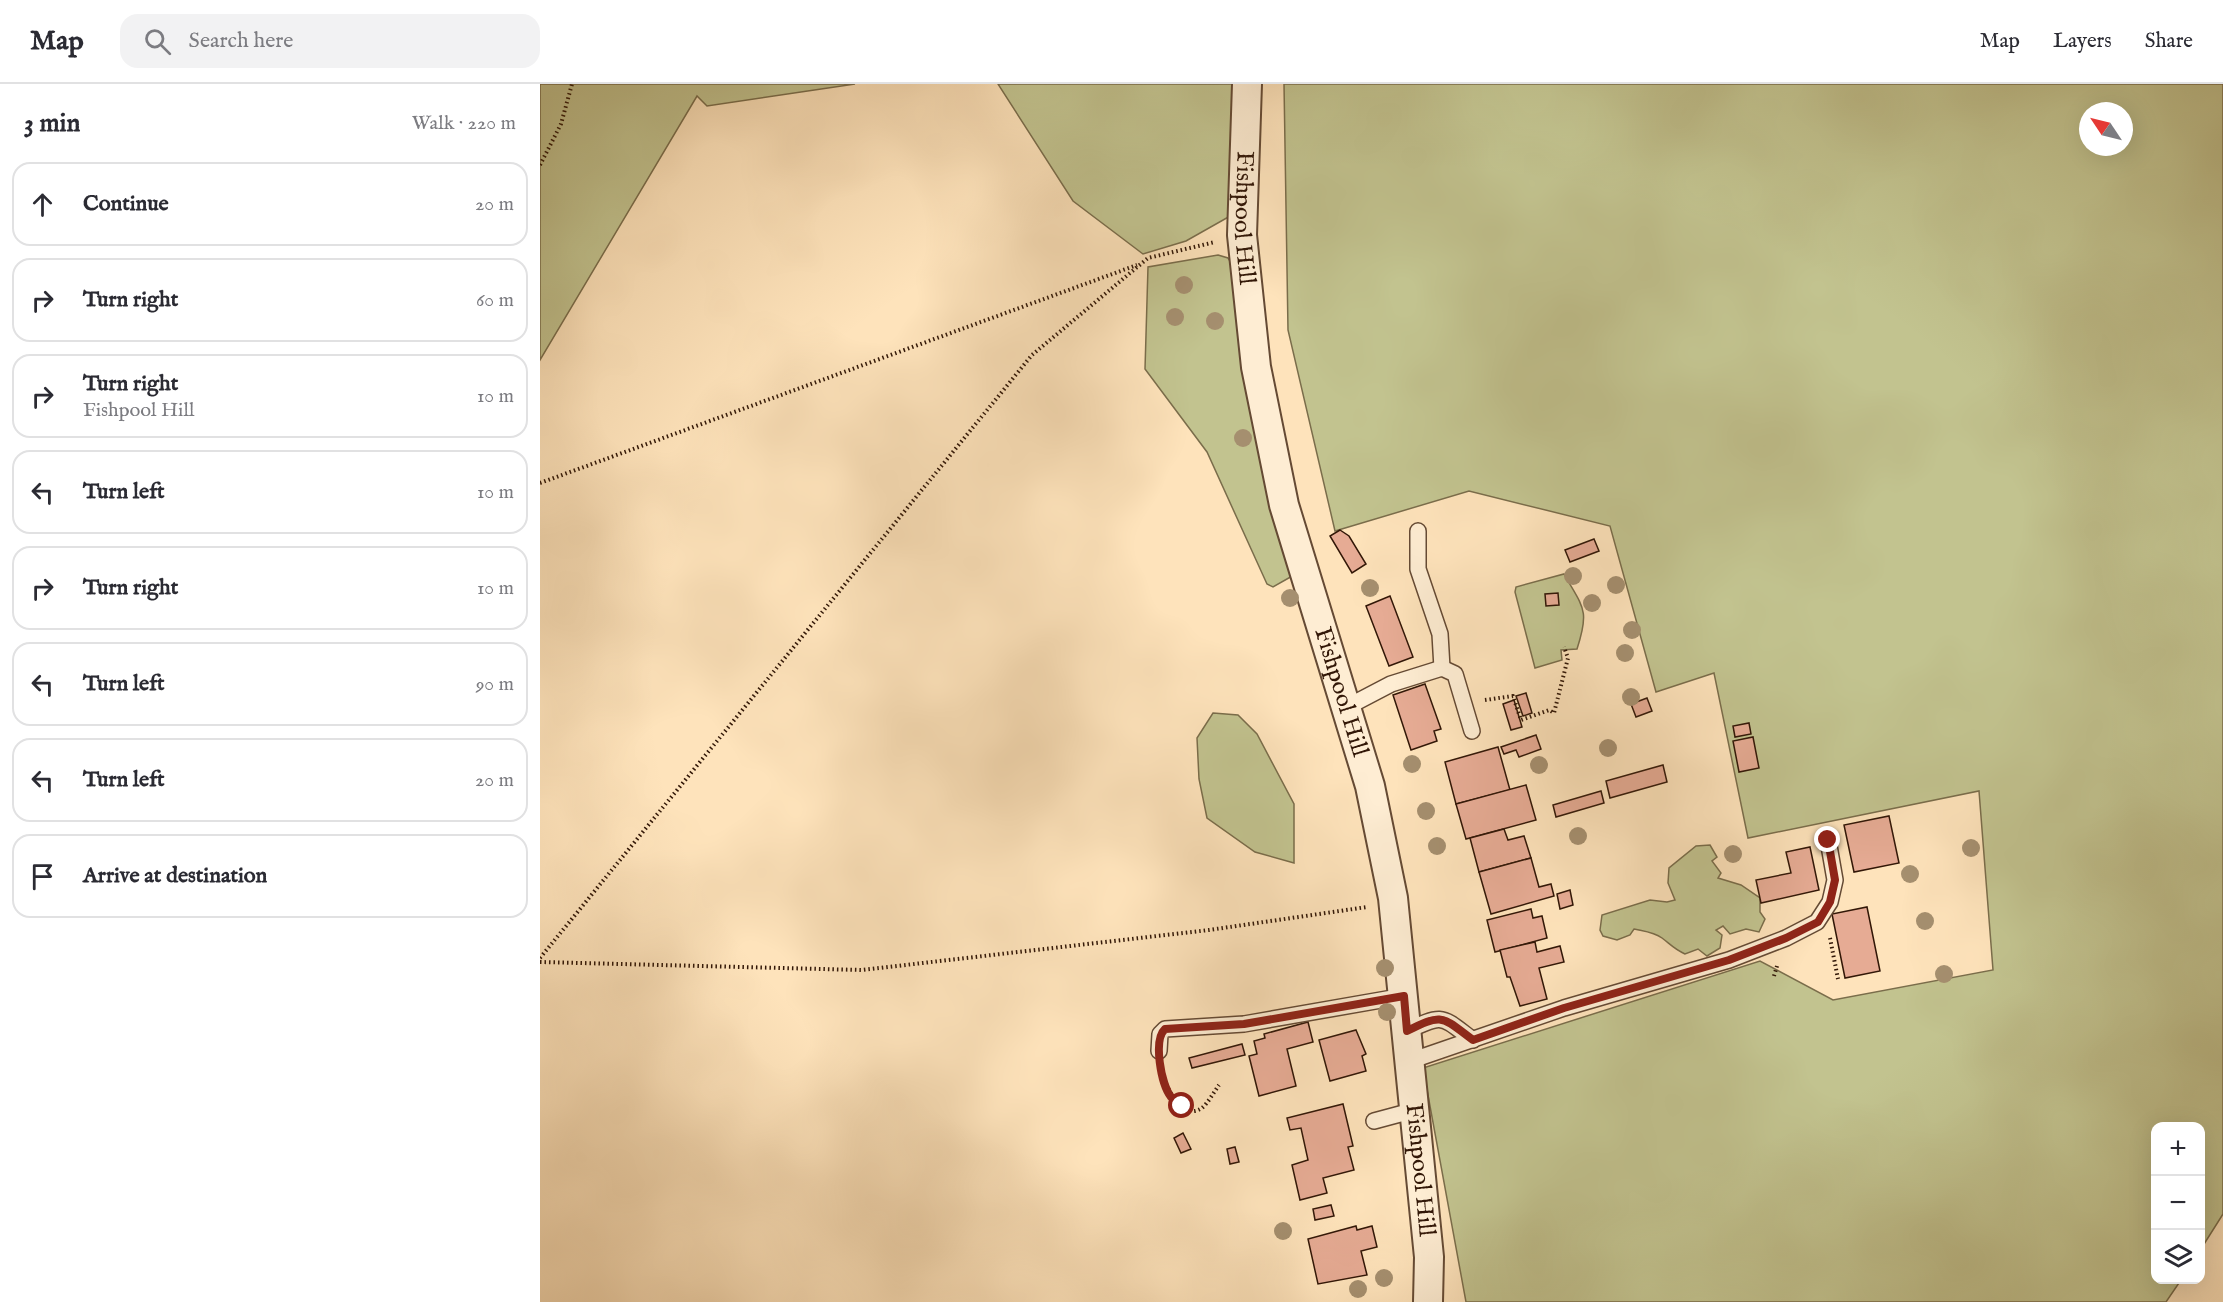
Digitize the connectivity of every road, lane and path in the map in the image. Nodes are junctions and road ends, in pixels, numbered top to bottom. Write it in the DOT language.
graph roads {
  1 [pos="572,84"];
  2 [pos="1247,84"];
  3 [pos="540,165"];
  4 [pos="1242,235"];
  5 [pos="1142,263"];
  6 [pos="540,483"];
  7 [pos="1418,531"];
  8 [pos="1564,647"];
  9 [pos="1442,668"];
  10 [pos="1463,702"];
  11 [pos="1347,707"];
  12 [pos="1472,731"];
  13 [pos="1828,840"];
  14 [pos="1393,898"];
  15 [pos="1818,922"];
  16 [pos="540,960"];
  17 [pos="1838,979"];
  18 [pos="1404,996"];
  19 [pos="1407,1031"];
  20 [pos="1473,1040"];
  21 [pos="1159,1051"];
  22 [pos="1410,1061"];
  23 [pos="1219,1085"];
  24 [pos="1415,1110"];
  25 [pos="1374,1121"];
  26 [pos="1428,1302"];
  1 -- 3 [label="path"];
  2 -- 4 [label="street, Fishpool Hill"];
  4 -- 5 [label="path"];
  4 -- 11 [label="street, Fishpool Hill"];
  5 -- 6 [label="path"];
  5 -- 16 [label="path"];
  7 -- 9 [label="lane"];
  8 -- 10 [label="path"];
  9 -- 10 [label="lane"];
  9 -- 11 [label="lane"];
  10 -- 12 [label="lane"];
  11 -- 14 [label="street, Fishpool Hill"];
  13 -- 15 [label="lane"];
  14 -- 16 [label="path"];
  14 -- 18 [label="street, Fishpool Hill"];
  15 -- 17 [label="path"];
  15 -- 20 [label="lane"];
  18 -- 19 [label="street, Fishpool Hill"];
  18 -- 21 [label="lane"];
  19 -- 20 [label="lane"];
  19 -- 22 [label="street, Fishpool Hill"];
  20 -- 22 [label="lane"];
  21 -- 23 [label="path"];
  22 -- 24 [label="street, Fishpool Hill"];
  24 -- 25 [label="lane"];
  24 -- 26 [label="street, Fishpool Hill"];
}
